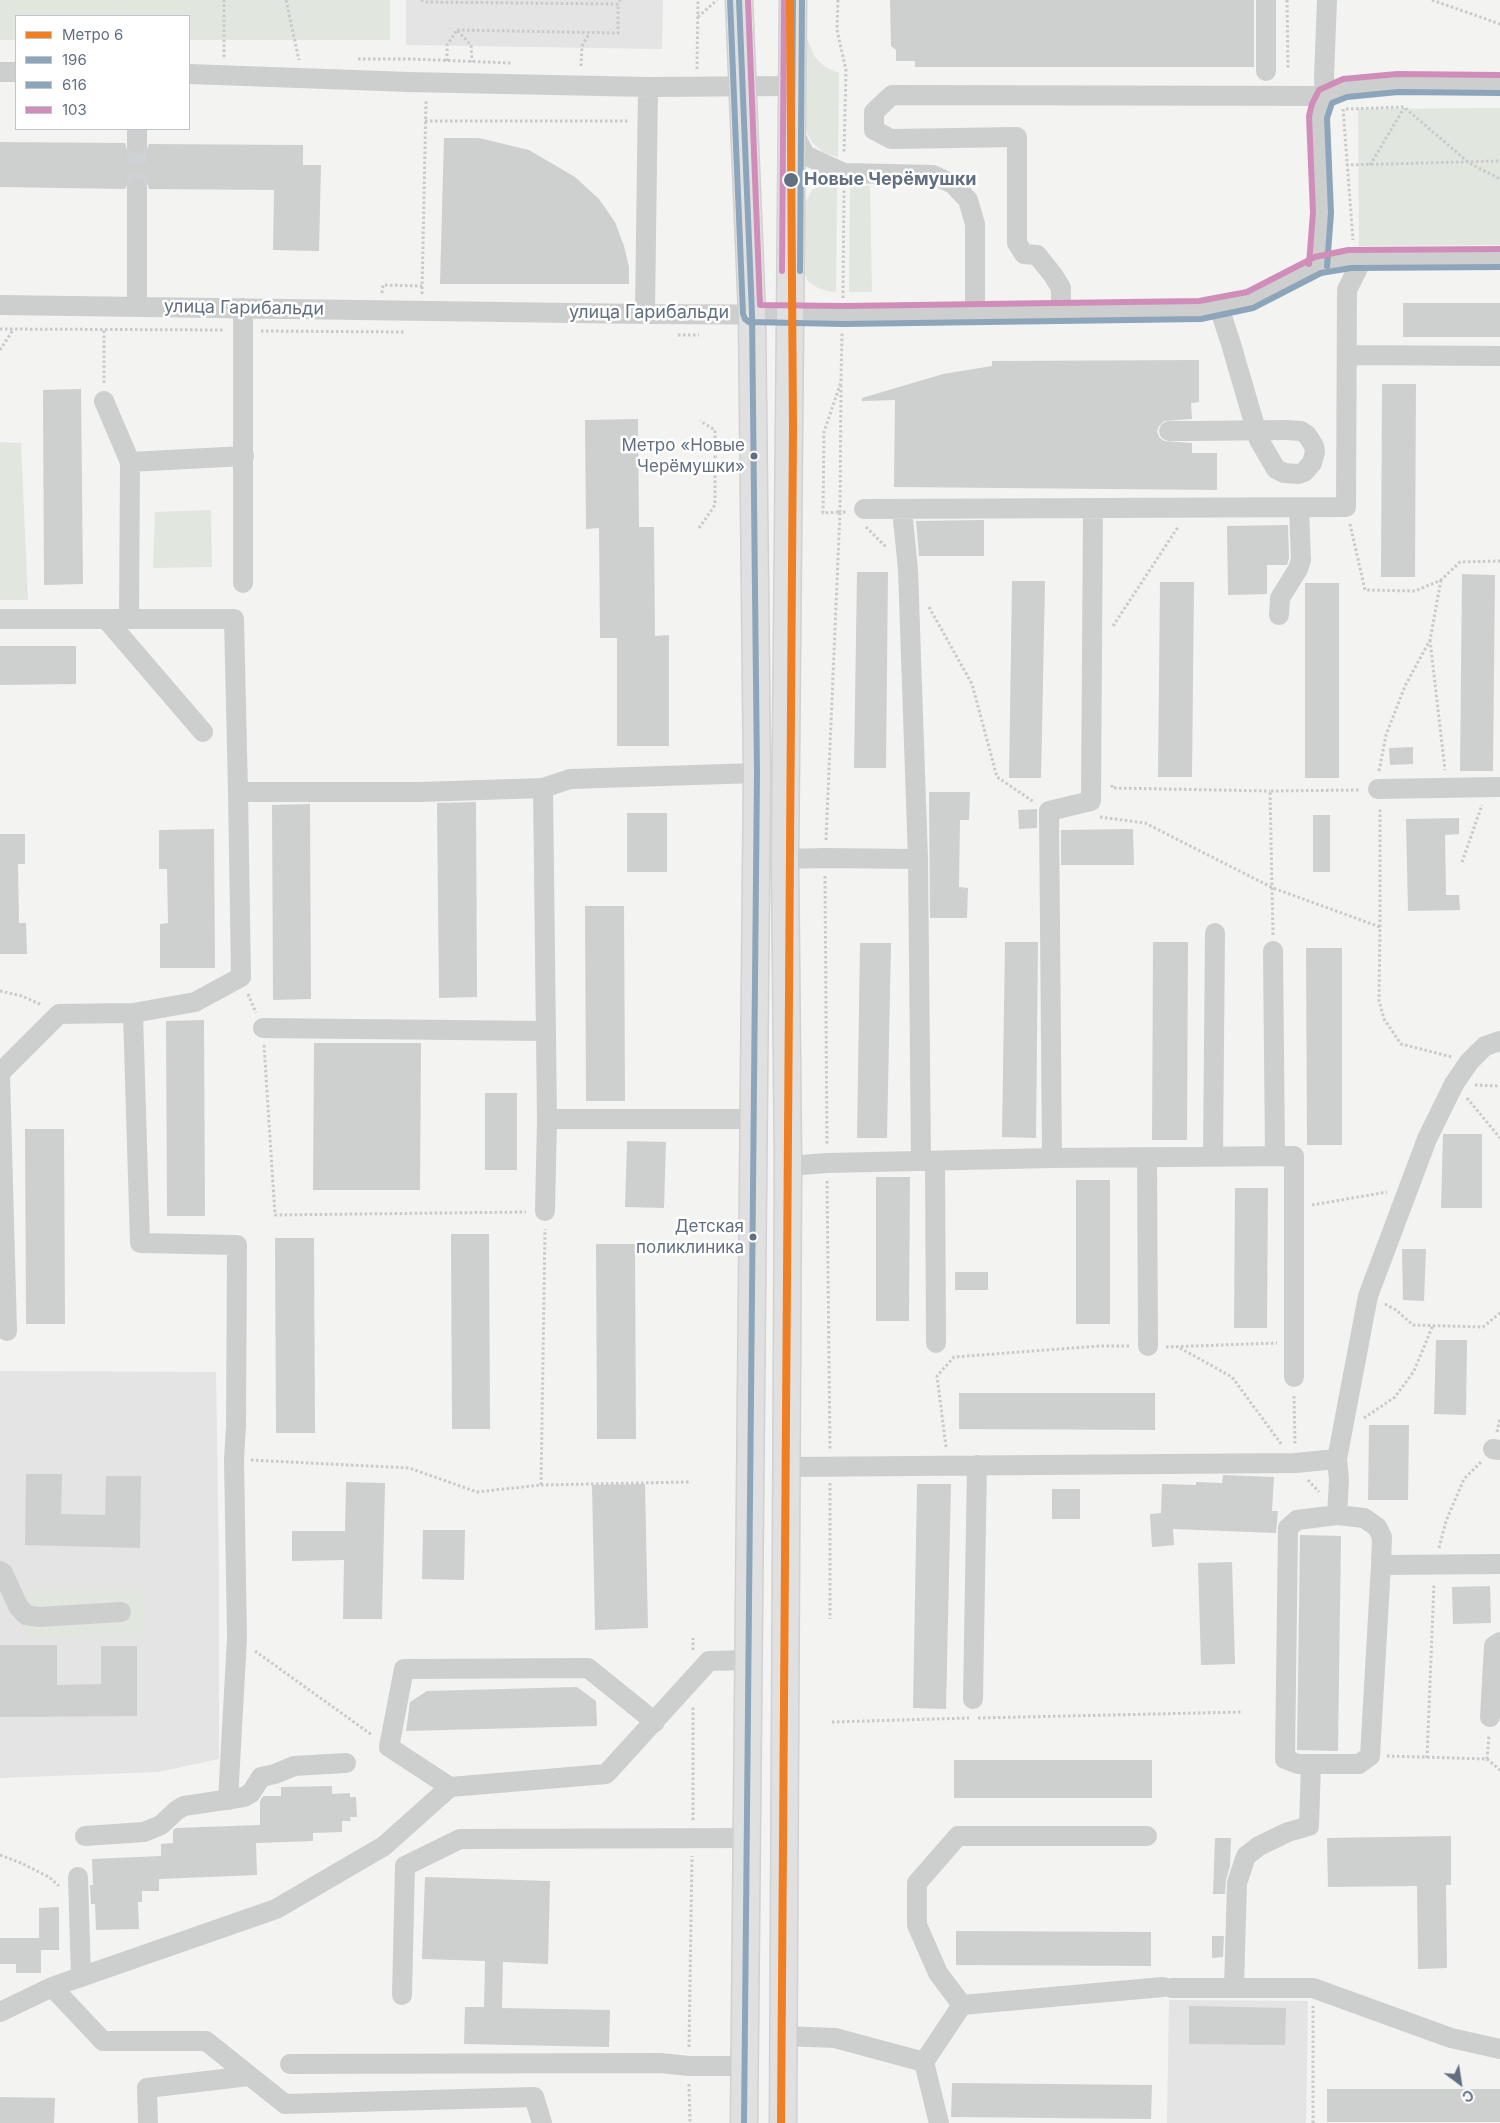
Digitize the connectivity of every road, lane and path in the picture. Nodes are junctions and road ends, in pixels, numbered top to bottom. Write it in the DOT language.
graph roads {
  1 [pos="224,0"];
  2 [pos="286,0"];
  3 [pos="421,0"];
  4 [pos="698,0"];
  5 [pos="717,0"];
  6 [pos="739,0"];
  7 [pos="793,0"];
  8 [pos="838,0"];
  9 [pos="1266,0"];
  10 [pos="1287,0"];
  11 [pos="1327,0"];
  12 [pos="1432,0"];
  13 [pos="428,1"];
  14 [pos="619,2"];
  15 [pos="698,18"];
  16 [pos="1500,24"];
  17 [pos="457,30"];
  18 [pos="590,33"];
  19 [pos="299,60"];
  20 [pos="224,61"];
  21 [pos="448,61"];
  22 [pos="472,62"];
  23 [pos="581,66"];
  24 [pos="698,69"];
  25 [pos="1288,69"];
  26 [pos="1266,71"];
  27 [pos="0,72"];
  28 [pos="15,72"];
  29 [pos="190,74"];
  30 [pos="426,82"];
  31 [pos="1500,84"];
  32 [pos="742,86"];
  33 [pos="793,86"];
  34 [pos="648,87"];
  35 [pos="1345,88"];
  36 [pos="1325,96"];
  37 [pos="1404,107"];
  38 [pos="1343,110"];
  39 [pos="426,120"];
  40 [pos="633,121"];
  41 [pos="792,129"];
  42 [pos="1500,161"];
  43 [pos="1469,163"];
  44 [pos="1346,165"];
  45 [pos="1369,165"];
  46 [pos="844,172"];
  47 [pos="1500,179"];
  48 [pos="137,189"];
  49 [pos="1357,258"];
  50 [pos="1500,258"];
  51 [pos="1318,264"];
  52 [pos="843,279"];
  53 [pos="0,305"];
  54 [pos="138,307"];
  55 [pos="1219,307"];
  56 [pos="244,308"];
  57 [pos="421,311"];
  58 [pos="1061,312"];
  59 [pos="791,313"];
  60 [pos="975,313"];
  61 [pos="644,314"];
  62 [pos="752,314"];
  63 [pos="0,329"];
  64 [pos="14,329"];
  65 [pos="104,330"];
  66 [pos="244,330"];
  67 [pos="411,332"];
  68 [pos="842,334"];
  69 [pos="669,335"];
  70 [pos="699,335"];
  71 [pos="0,350"];
  72 [pos="1347,355"];
  73 [pos="1500,356"];
  74 [pos="841,382"];
  75 [pos="104,401"];
  76 [pos="700,421"];
  77 [pos="1168,431"];
  78 [pos="244,456"];
  79 [pos="130,462"];
  80 [pos="1191,507"];
  81 [pos="1346,507"];
  82 [pos="1093,508"];
  83 [pos="1298,508"];
  84 [pos="902,509"];
  85 [pos="840,512"];
  86 [pos="860,515"];
  87 [pos="700,528"];
  88 [pos="1500,561"];
  89 [pos="908,570"];
  90 [pos="1441,580"];
  91 [pos="244,583"];
  92 [pos="926,602"];
  93 [pos="1279,615"];
  94 [pos="0,619"];
  95 [pos="129,619"];
  96 [pos="106,620"];
  97 [pos="1113,634"];
  98 [pos="1430,640"];
  99 [pos="203,732"];
  100 [pos="757,773"];
  101 [pos="1112,779"];
  102 [pos="1492,787"];
  103 [pos="543,788"];
  104 [pos="1447,788"];
  105 [pos="1378,789"];
  106 [pos="1270,791"];
  107 [pos="238,792"];
  108 [pos="1049,811"];
  109 [pos="1097,817"];
  110 [pos="825,858"];
  111 [pos="785,859"];
  112 [pos="918,860"];
  113 [pos="1462,862"];
  114 [pos="1273,888"];
  115 [pos="1380,927"];
  116 [pos="1216,933"];
  117 [pos="1273,952"];
  118 [pos="241,977"];
  119 [pos="0,991"];
  120 [pos="133,1013"];
  121 [pos="59,1014"];
  122 [pos="263,1028"];
  123 [pos="545,1031"];
  124 [pos="1500,1041"];
  125 [pos="1469,1062"];
  126 [pos="0,1074"];
  127 [pos="1454,1084"];
  128 [pos="547,1119"];
  129 [pos="752,1119"];
  130 [pos="1493,1128"];
  131 [pos="1500,1130"];
  132 [pos="1500,1138"];
  133 [pos="1275,1156"];
  134 [pos="1147,1157"];
  135 [pos="1213,1157"];
  136 [pos="1052,1158"];
  137 [pos="928,1161"];
  138 [pos="827,1163"];
  139 [pos="788,1166"];
  140 [pos="1408,1188"];
  141 [pos="1294,1208"];
  142 [pos="545,1211"];
  143 [pos="1368,1296"];
  144 [pos="1500,1313"];
  145 [pos="1433,1325"];
  146 [pos="7,1331"];
  147 [pos="936,1342"];
  148 [pos="1294,1343"];
  149 [pos="1148,1346"];
  150 [pos="1180,1348"];
  151 [pos="1294,1377"];
  152 [pos="1361,1420"];
  153 [pos="1497,1449"];
  154 [pos="234,1459"];
  155 [pos="1337,1459"];
  156 [pos="1295,1463"];
  157 [pos="949,1465"];
  158 [pos="977,1465"];
  159 [pos="830,1466"];
  160 [pos="786,1467"];
  161 [pos="688,1482"];
  162 [pos="541,1485"];
  163 [pos="1337,1515"];
  164 [pos="1500,1564"];
  165 [pos="1435,1565"];
  166 [pos="1381,1566"];
  167 [pos="0,1571"];
  168 [pos="121,1612"];
  169 [pos="830,1619"];
  170 [pos="237,1638"];
  171 [pos="693,1638"];
  172 [pos="1500,1642"];
  173 [pos="748,1660"];
  174 [pos="693,1676"];
  175 [pos="973,1699"];
  176 [pos="1243,1712"];
  177 [pos="1490,1716"];
  178 [pos="655,1722"];
  179 [pos="832,1722"];
  180 [pos="389,1746"];
  181 [pos="1370,1756"];
  182 [pos="1426,1758"];
  183 [pos="1487,1759"];
  184 [pos="346,1763"];
  185 [pos="1311,1764"];
  186 [pos="1500,1770"];
  187 [pos="450,1787"];
  188 [pos="228,1800"];
  189 [pos="85,1836"];
  190 [pos="1147,1836"];
  191 [pos="692,1837"];
  192 [pos="747,1838"];
  193 [pos="0,1855"];
  194 [pos="78,1877"];
  195 [pos="79,1918"];
  196 [pos="81,1977"];
  197 [pos="52,1987"];
  198 [pos="1234,1988"];
  199 [pos="1313,1988"];
  200 [pos="402,1995"];
  201 [pos="962,2005"];
  202 [pos="0,2012"];
  203 [pos="782,2036"];
  204 [pos="1500,2049"];
  205 [pos="924,2062"];
  206 [pos="290,2064"];
  207 [pos="689,2066"];
  208 [pos="745,2066"];
  209 [pos="250,2076"];
  210 [pos="148,2123"];
  211 [pos="542,2123"];
  212 [pos="690,2123"];
  213 [pos="744,2123"];
  214 [pos="783,2123"];
  215 [pos="939,2123"];
  216 [pos="1313,2123"];
  1 -- 20 [label="path"];
  2 -- 19 [label="path"];
  3 -- 13 [label="path"];
  4 -- 15 [label="path"];
  5 -- 15 [label="path"];
  6 -- 32 [label="main road"];
  7 -- 33 [label="main road"];
  8 -- 46 [label="path"];
  9 -- 26 [label="street"];
  10 -- 25 [label="path"];
  11 -- 36 [label="street"];
  12 -- 16 [label="path"];
  13 -- 14 [label="path"];
  14 -- 18 [label="path"];
  15 -- 24 [label="path"];
  17 -- 18 [label="path"];
  17 -- 21 [label="path"];
  17 -- 22 [label="path"];
  18 -- 23 [label="path"];
  27 -- 28 [label="street"];
  29 -- 30 [label="street"];
  30 -- 34 [label="street"];
  30 -- 39 [label="path"];
  31 -- 35 [label="street"];
  32 -- 33 [label="street"];
  32 -- 34 [label="street"];
  32 -- 62 [label="main road"];
  33 -- 41 [label="main road"];
  34 -- 61 [label="street"];
  35 -- 36 [label="street"];
  35 -- 38 [label="path"];
  36 -- 51 [label="street"];
  36 -- 58 [label="street"];
  37 -- 38 [label="path"];
  37 -- 43 [label="path"];
  37 -- 45 [label="path"];
  38 -- 44 [label="path"];
  39 -- 40 [label="path"];
  39 -- 57 [label="path"];
  41 -- 46 [label="street"];
  41 -- 59 [label="main road"];
  42 -- 43 [label="path"];
  43 -- 45 [label="path"];
  43 -- 47 [label="path"];
  44 -- 45 [label="path"];
  44 -- 49 [label="path"];
  46 -- 52 [label="path"];
  46 -- 60 [label="street"];
  48 -- 54 [label="street"];
  49 -- 50 [label="street, улица Гарибальди"];
  49 -- 51 [label="street, улица Гарибальди"];
  49 -- 72 [label="street"];
  51 -- 55 [label="street, улица Гарибальди"];
  53 -- 54 [label="street, улица Гарибальди"];
  54 -- 56 [label="street, улица Гарибальди"];
  55 -- 58 [label="street, улица Гарибальди"];
  55 -- 77 [label="street, bridge"];
  56 -- 57 [label="street, улица Гарибальди"];
  56 -- 66 [label="street"];
  57 -- 61 [label="street, улица Гарибальди"];
  58 -- 60 [label="street, улица Гарибальди"];
  59 -- 60 [label="street, улица Гарибальди"];
  59 -- 62 [label="street, улица Гарибальди"];
  59 -- 111 [label="main road"];
  61 -- 62 [label="street, улица Гарибальди"];
  62 -- 100 [label="main road"];
  63 -- 64 [label="path"];
  64 -- 65 [label="path"];
  64 -- 71 [label="path"];
  65 -- 66 [label="path"];
  65 -- 75 [label="path"];
  66 -- 67 [label="path"];
  66 -- 78 [label="street"];
  68 -- 74 [label="path"];
  69 -- 70 [label="path"];
  72 -- 73 [label="street"];
  72 -- 81 [label="street"];
  74 -- 85 [label="path"];
  74 -- 85 [label="path"];
  75 -- 79 [label="street"];
  76 -- 87 [label="path"];
  78 -- 79 [label="street"];
  78 -- 91 [label="street"];
  79 -- 95 [label="street"];
  80 -- 82 [label="street"];
  80 -- 83 [label="street"];
  80 -- 97 [label="path"];
  81 -- 83 [label="street"];
  81 -- 90 [label="path"];
  82 -- 84 [label="street"];
  82 -- 108 [label="street"];
  83 -- 93 [label="street"];
  84 -- 86 [label="street"];
  84 -- 89 [label="street"];
  85 -- 86 [label="path"];
  85 -- 110 [label="path"];
  86 -- 89 [label="path"];
  88 -- 90 [label="path"];
  89 -- 112 [label="street"];
  90 -- 98 [label="path"];
  92 -- 108 [label="path"];
  94 -- 96 [label="street"];
  95 -- 96 [label="street"];
  95 -- 107 [label="street"];
  96 -- 99 [label="street"];
  98 -- 104 [label="path"];
  98 -- 105 [label="path"];
  100 -- 103 [label="street"];
  100 -- 129 [label="main road"];
  101 -- 106 [label="path"];
  102 -- 104 [label="street"];
  102 -- 113 [label="path"];
  103 -- 107 [label="street"];
  103 -- 123 [label="street"];
  104 -- 105 [label="street"];
  105 -- 106 [label="path"];
  105 -- 115 [label="path"];
  106 -- 114 [label="path"];
  107 -- 118 [label="street"];
  108 -- 136 [label="street"];
  109 -- 114 [label="path"];
  110 -- 111 [label="street"];
  110 -- 112 [label="street"];
  110 -- 138 [label="path"];
  111 -- 139 [label="main road"];
  112 -- 137 [label="street"];
  114 -- 115 [label="path"];
  114 -- 117 [label="path"];
  115 -- 125 [label="path"];
  116 -- 135 [label="street"];
  117 -- 133 [label="street"];
  118 -- 120 [label="street"];
  118 -- 122 [label="path"];
  119 -- 121 [label="path"];
  120 -- 121 [label="street"];
  120 -- 154 [label="street"];
  121 -- 126 [label="street"];
  122 -- 123 [label="street"];
  122 -- 142 [label="path"];
  123 -- 128 [label="street"];
  124 -- 125 [label="street"];
  125 -- 127 [label="street"];
  126 -- 146 [label="street"];
  127 -- 130 [label="path"];
  127 -- 140 [label="street"];
  128 -- 129 [label="street"];
  128 -- 142 [label="street"];
  129 -- 173 [label="main road"];
  130 -- 131 [label="path"];
  130 -- 132 [label="path"];
  133 -- 135 [label="street"];
  133 -- 141 [label="street"];
  134 -- 135 [label="street"];
  134 -- 136 [label="street"];
  134 -- 149 [label="street"];
  136 -- 137 [label="street"];
  137 -- 138 [label="street"];
  137 -- 147 [label="street"];
  138 -- 139 [label="street"];
  138 -- 159 [label="path"];
  139 -- 160 [label="main road"];
  140 -- 141 [label="path"];
  140 -- 143 [label="street"];
  141 -- 148 [label="street"];
  142 -- 162 [label="path"];
  143 -- 145 [label="path"];
  143 -- 155 [label="street"];
  144 -- 145 [label="path"];
  145 -- 152 [label="path"];
  148 -- 150 [label="path"];
  148 -- 151 [label="street"];
  149 -- 150 [label="path"];
  149 -- 157 [label="path"];
  150 -- 156 [label="path"];
  151 -- 156 [label="path"];
  153 -- 165 [label="path"];
  154 -- 162 [label="path"];
  154 -- 170 [label="street"];
  155 -- 156 [label="street"];
  155 -- 163 [label="street"];
  156 -- 158 [label="street"];
  156 -- 163 [label="path"];
  157 -- 158 [label="street"];
  157 -- 159 [label="street"];
  158 -- 175 [label="street"];
  159 -- 160 [label="street"];
  159 -- 169 [label="path"];
  160 -- 203 [label="main road"];
  161 -- 162 [label="path"];
  163 -- 166 [label="street"];
  163 -- 185 [label="street"];
  164 -- 165 [label="street"];
  165 -- 166 [label="street"];
  165 -- 182 [label="path"];
  166 -- 181 [label="street"];
  167 -- 168 [label="street"];
  170 -- 180 [label="path"];
  170 -- 188 [label="street"];
  171 -- 174 [label="path"];
  172 -- 177 [label="street"];
  173 -- 174 [label="street"];
  173 -- 192 [label="main road"];
  174 -- 178 [label="street"];
  174 -- 191 [label="path"];
  176 -- 179 [label="path"];
  177 -- 183 [label="path"];
  178 -- 180 [label="street"];
  178 -- 187 [label="street"];
  180 -- 187 [label="street"];
  181 -- 182 [label="path"];
  181 -- 185 [label="street"];
  182 -- 183 [label="path"];
  183 -- 186 [label="path"];
  184 -- 188 [label="street"];
  185 -- 198 [label="street"];
  187 -- 196 [label="street"];
  188 -- 189 [label="street"];
  190 -- 201 [label="street"];
  191 -- 192 [label="street"];
  191 -- 200 [label="street"];
  191 -- 207 [label="path"];
  192 -- 208 [label="main road"];
  193 -- 195 [label="path"];
  194 -- 195 [label="street"];
  195 -- 196 [label="street"];
  196 -- 197 [label="street"];
  197 -- 202 [label="street"];
  197 -- 209 [label="street"];
  198 -- 199 [label="street"];
  198 -- 201 [label="street"];
  199 -- 204 [label="street"];
  199 -- 216 [label="path"];
  201 -- 205 [label="street"];
  203 -- 205 [label="street"];
  203 -- 214 [label="main road"];
  205 -- 215 [label="street"];
  206 -- 207 [label="street"];
  207 -- 208 [label="street"];
  207 -- 212 [label="path"];
  208 -- 213 [label="main road"];
  209 -- 210 [label="street"];
  209 -- 211 [label="street"];
}
